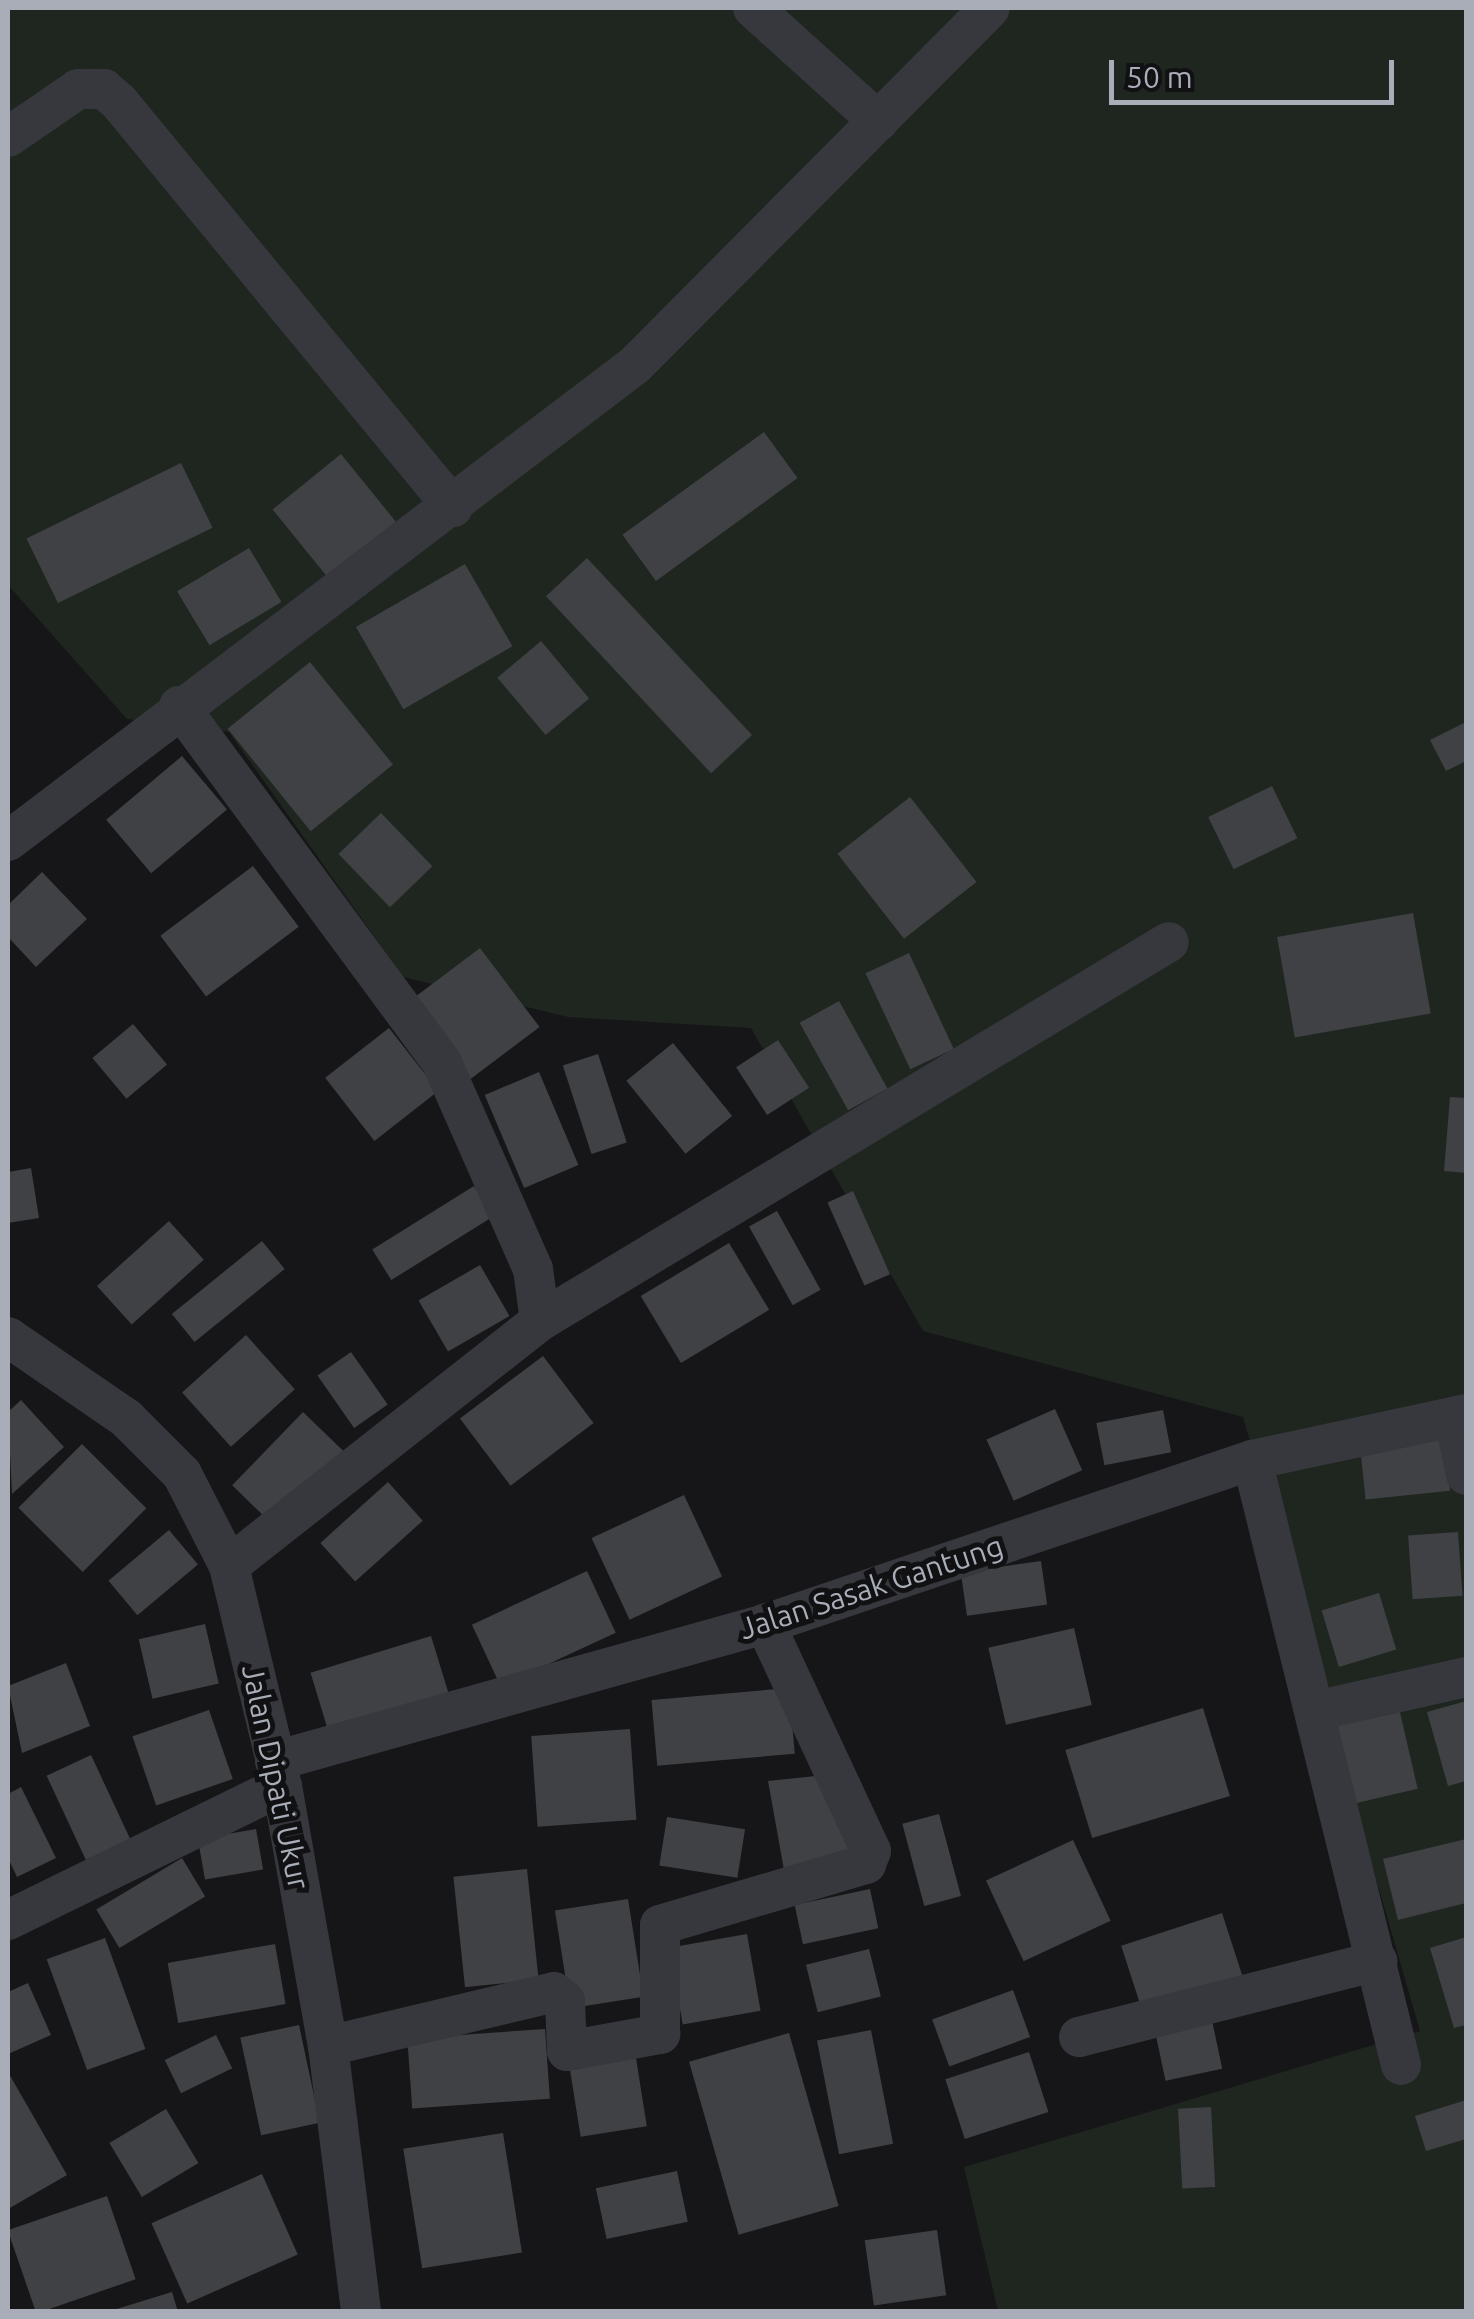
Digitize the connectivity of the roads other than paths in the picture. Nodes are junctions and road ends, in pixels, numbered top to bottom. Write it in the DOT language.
graph roads {
  1 [pos="753,8"];
  2 [pos="990,8"];
  3 [pos="878,121"];
  4 [pos="10,131"];
  5 [pos="454,507"];
  6 [pos="179,706"];
  7 [pos="8,842"];
  8 [pos="1170,942"];
  9 [pos="540,1321"];
  10 [pos="8,1337"];
  11 [pos="1460,1415"];
  12 [pos="1252,1460"];
  13 [pos="1466,1474"];
  14 [pos="229,1566"];
  15 [pos="765,1624"];
  16 [pos="1466,1677"];
  17 [pos="1315,1711"];
  18 [pos="279,1774"];
  19 [pos="8,1920"];
  20 [pos="1377,1961"];
  21 [pos="1080,2037"];
  22 [pos="328,2046"];
  23 [pos="1401,2065"];
  24 [pos="361,2312"];
  1 -- 3 [label="street"];
  2 -- 3 [label="street"];
  3 -- 5 [label="street"];
  4 -- 5 [label="street"];
  5 -- 6 [label="street"];
  6 -- 7 [label="street"];
  6 -- 9 [label="street"];
  8 -- 9 [label="street"];
  9 -- 14 [label="street"];
  10 -- 14 [label="street, Jalan Dipati Ukur"];
  11 -- 12 [label="street, Jalan Sasak Gantung"];
  11 -- 13 [label="street"];
  12 -- 15 [label="street, Jalan Sasak Gantung"];
  12 -- 17 [label="street"];
  14 -- 18 [label="street, Jalan Dipati Ukur"];
  15 -- 18 [label="street, Jalan Sasak Gantung"];
  15 -- 22 [label="street"];
  16 -- 17 [label="street"];
  17 -- 20 [label="street"];
  18 -- 19 [label="street, Jalan Sasak Gantung"];
  18 -- 22 [label="street, Jalan Dipati Ukur"];
  20 -- 21 [label="street"];
  20 -- 23 [label="street"];
  22 -- 24 [label="street, Jalan Dipati Ukur"];
}
